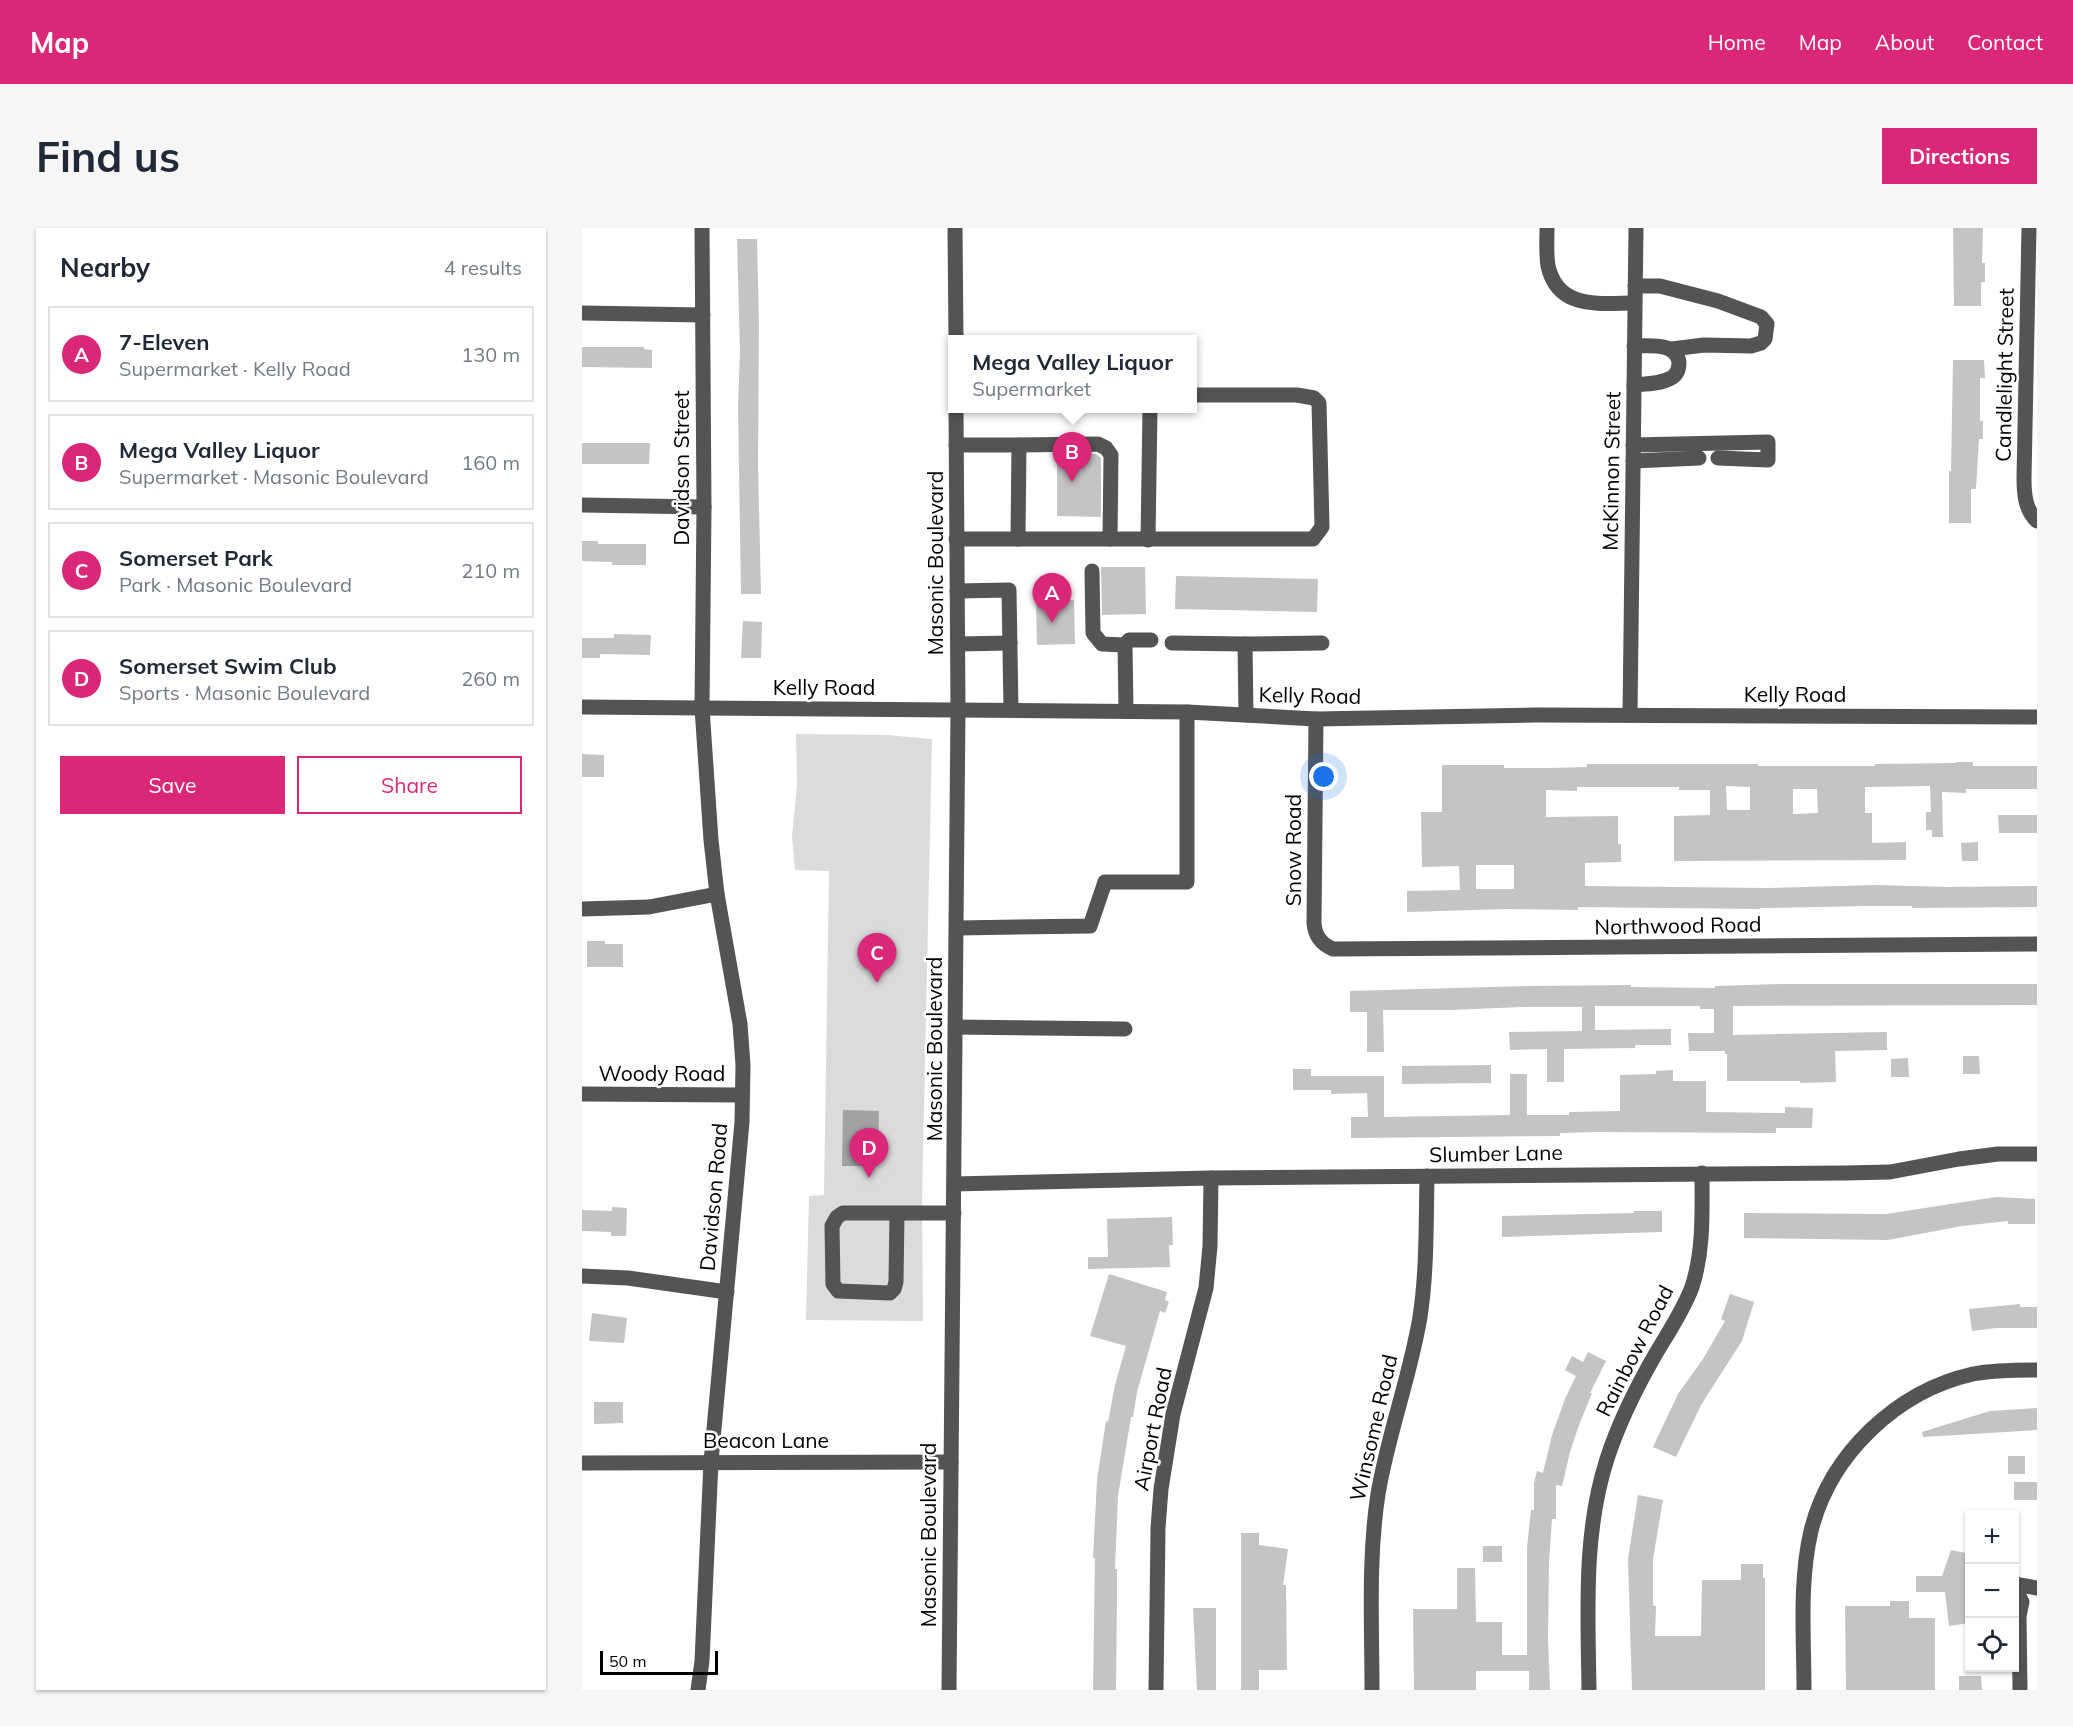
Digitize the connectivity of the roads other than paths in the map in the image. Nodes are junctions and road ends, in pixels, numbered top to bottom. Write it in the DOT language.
graph roads {
  1 [pos="702,228"];
  2 [pos="955,228"];
  3 [pos="1547,228"];
  4 [pos="1635,228"];
  5 [pos="2029,228"];
  6 [pos="1635,286"];
  7 [pos="1635,303"];
  8 [pos="582,313"];
  9 [pos="703,315"];
  10 [pos="956,335"];
  11 [pos="2031,340"];
  12 [pos="1634,346"];
  13 [pos="1672,350"];
  14 [pos="1634,385"];
  15 [pos="1197,395"];
  16 [pos="956,413"];
  17 [pos="1150,413"];
  18 [pos="956,445"];
  19 [pos="1019,445"];
  20 [pos="1633,445"];
  21 [pos="1699,458"];
  22 [pos="1718,458"];
  23 [pos="1633,461"];
  24 [pos="582,505"];
  25 [pos="704,507"];
  26 [pos="2036,521"];
  27 [pos="957,539"];
  28 [pos="1018,539"];
  29 [pos="1110,539"];
  30 [pos="1148,540"];
  31 [pos="1092,571"];
  32 [pos="957,591"];
  33 [pos="1150,640"];
  34 [pos="1010,643"];
  35 [pos="1172,643"];
  36 [pos="1322,643"];
  37 [pos="958,644"];
  38 [pos="1245,644"];
  39 [pos="1125,645"];
  40 [pos="582,707"];
  41 [pos="702,708"];
  42 [pos="958,709"];
  43 [pos="1011,710"];
  44 [pos="1126,711"];
  45 [pos="1187,712"];
  46 [pos="1246,715"];
  47 [pos="1629,715"];
  48 [pos="2037,717"];
  49 [pos="1316,719"];
  50 [pos="717,894"];
  51 [pos="582,909"];
  52 [pos="957,928"];
  53 [pos="1322,942"];
  54 [pos="2037,944"];
  55 [pos="956,1027"];
  56 [pos="1125,1029"];
  57 [pos="582,1094"];
  58 [pos="742,1095"];
  59 [pos="2037,1154"];
  60 [pos="1702,1173"];
  61 [pos="1427,1176"];
  62 [pos="1211,1178"];
  63 [pos="954,1184"];
  64 [pos="897,1213"];
  65 [pos="954,1213"];
  66 [pos="582,1276"];
  67 [pos="727,1292"];
  68 [pos="2037,1370"];
  69 [pos="711,1462"];
  70 [pos="951,1462"];
  71 [pos="582,1463"];
  72 [pos="2019,1585"];
  73 [pos="2037,1588"];
  74 [pos="2019,1595"];
  75 [pos="2019,1616"];
  76 [pos="2019,1616"];
  77 [pos="698,1690"];
  78 [pos="949,1690"];
  79 [pos="1156,1690"];
  80 [pos="1372,1690"];
  81 [pos="1588,1690"];
  82 [pos="1804,1690"];
  83 [pos="2020,1690"];
  1 -- 9 [label="street, Davidson Street"];
  2 -- 10 [label="street"];
  3 -- 7 [label="street"];
  4 -- 6 [label="street, McKinnon Street"];
  5 -- 11 [label="street, Candlelight Street"];
  6 -- 7 [label="street, McKinnon Street"];
  6 -- 13 [label="street"];
  7 -- 12 [label="street, McKinnon Street"];
  8 -- 9 [label="street"];
  9 -- 25 [label="street, Davidson Street"];
  11 -- 26 [label="street, Candlelight Street"];
  12 -- 13 [label="street"];
  12 -- 14 [label="street, McKinnon Street"];
  13 -- 14 [label="street"];
  14 -- 20 [label="street, McKinnon Street"];
  15 -- 30 [label="street"];
  16 -- 18 [label="street, Masonic Boulevard"];
  17 -- 30 [label="street"];
  18 -- 19 [label="street"];
  18 -- 27 [label="street, Masonic Boulevard"];
  19 -- 28 [label="street"];
  19 -- 29 [label="street"];
  20 -- 22 [label="street"];
  20 -- 23 [label="street, McKinnon Street"];
  21 -- 23 [label="street"];
  23 -- 47 [label="street, McKinnon Street"];
  24 -- 25 [label="street"];
  25 -- 41 [label="street, Davidson Street"];
  27 -- 28 [label="street"];
  27 -- 32 [label="street, Masonic Boulevard"];
  28 -- 29 [label="street"];
  29 -- 30 [label="street"];
  31 -- 39 [label="street"];
  32 -- 34 [label="street"];
  32 -- 37 [label="street, Masonic Boulevard"];
  33 -- 39 [label="street"];
  34 -- 37 [label="street"];
  34 -- 43 [label="street"];
  35 -- 38 [label="street"];
  36 -- 38 [label="street"];
  37 -- 42 [label="street, Masonic Boulevard"];
  38 -- 46 [label="street"];
  39 -- 44 [label="street"];
  40 -- 41 [label="street, Kelly Road"];
  41 -- 42 [label="street, Kelly Road"];
  41 -- 50 [label="street, Davidson Road"];
  42 -- 43 [label="street, Kelly Road"];
  42 -- 52 [label="street, Masonic Boulevard"];
  43 -- 44 [label="street, Kelly Road"];
  44 -- 45 [label="street, Kelly Road"];
  45 -- 46 [label="street, Kelly Road"];
  45 -- 52 [label="street"];
  46 -- 49 [label="street, Kelly Road"];
  47 -- 48 [label="street, Kelly Road"];
  47 -- 49 [label="street, Kelly Road"];
  49 -- 53 [label="street, Snow Road"];
  50 -- 51 [label="street"];
  50 -- 58 [label="street, Davidson Road"];
  52 -- 55 [label="street, Masonic Boulevard"];
  53 -- 54 [label="street, Northwood Road"];
  55 -- 56 [label="street"];
  55 -- 63 [label="street, Masonic Boulevard"];
  57 -- 58 [label="street, Woody Road"];
  58 -- 67 [label="street, Davidson Road"];
  59 -- 60 [label="street, Slumber Lane"];
  60 -- 61 [label="street, Slumber Lane"];
  60 -- 81 [label="street, Rainbow Road"];
  61 -- 62 [label="street, Slumber Lane"];
  61 -- 80 [label="street, Winsome Road"];
  62 -- 63 [label="street, Slumber Lane"];
  62 -- 79 [label="street, Airport Road"];
  63 -- 65 [label="street, Masonic Boulevard"];
  64 -- 64 [label="street"];
  64 -- 65 [label="street"];
  65 -- 70 [label="street, Masonic Boulevard"];
  66 -- 67 [label="street"];
  67 -- 69 [label="street, Davidson Road"];
  68 -- 82 [label="street"];
  69 -- 70 [label="street, Beacon Lane"];
  69 -- 71 [label="street, Beacon Lane"];
  69 -- 77 [label="street, Davidson Road"];
  70 -- 78 [label="street, Masonic Boulevard"];
  72 -- 73 [label="street"];
  74 -- 76 [label="street"];
  75 -- 83 [label="street"];
}
